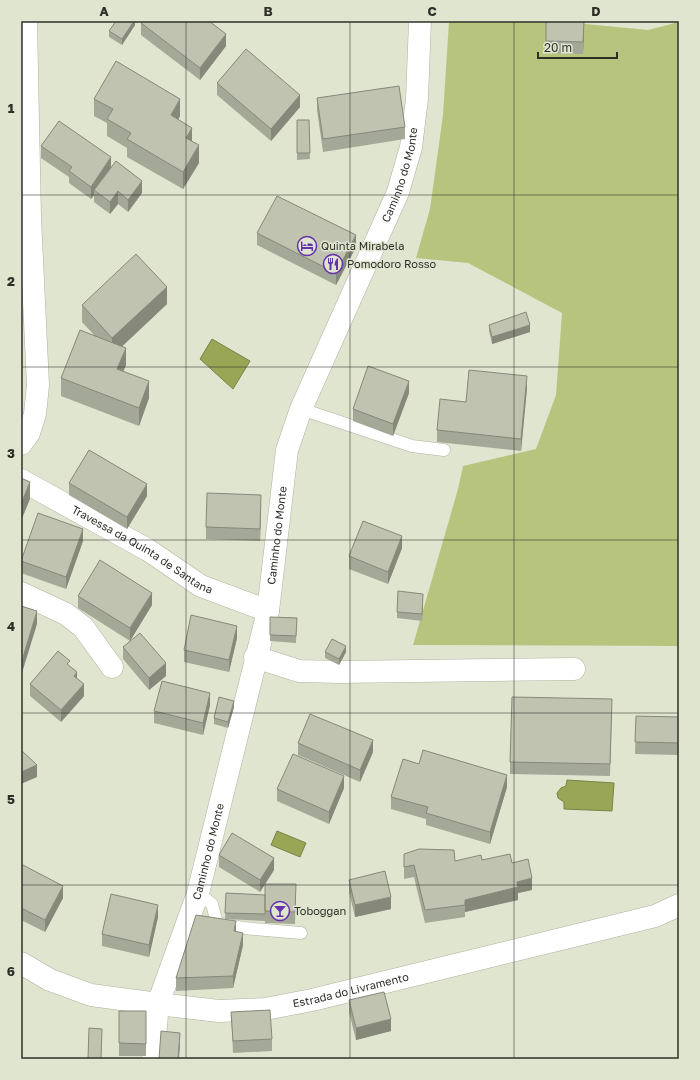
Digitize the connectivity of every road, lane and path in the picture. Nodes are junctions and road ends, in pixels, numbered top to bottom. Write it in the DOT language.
graph roads {
  1 [pos="420,21"];
  2 [pos="24,23"];
  3 [pos="301,409"];
  4 [pos="24,433"];
  5 [pos="444,450"];
  6 [pos="21,480"];
  7 [pos="21,593"];
  8 [pos="268,611"];
  9 [pos="255,657"];
  10 [pos="112,667"];
  11 [pos="574,669"];
  12 [pos="198,893"];
  13 [pos="679,905"];
  14 [pos="300,933"];
  15 [pos="21,963"];
  16 [pos="158,1004"];
  17 [pos="153,1059"];
  1 -- 3 [label="street, Caminho do Monte"];
  2 -- 4 [label="street"];
  3 -- 5 [label="lane"];
  3 -- 8 [label="street, Caminho do Monte"];
  6 -- 8 [label="street, Travessa da Quinta de Santana"];
  7 -- 10 [label="street"];
  8 -- 9 [label="street, Caminho do Monte"];
  9 -- 11 [label="street"];
  9 -- 12 [label="street, Caminho do Monte"];
  12 -- 14 [label="lane"];
  12 -- 16 [label="street, Caminho do Monte"];
  13 -- 16 [label="street, Estrada do Livramento"];
  15 -- 16 [label="street, Estrada do Livramento"];
  16 -- 17 [label="street, Caminho do Monte"];
}
